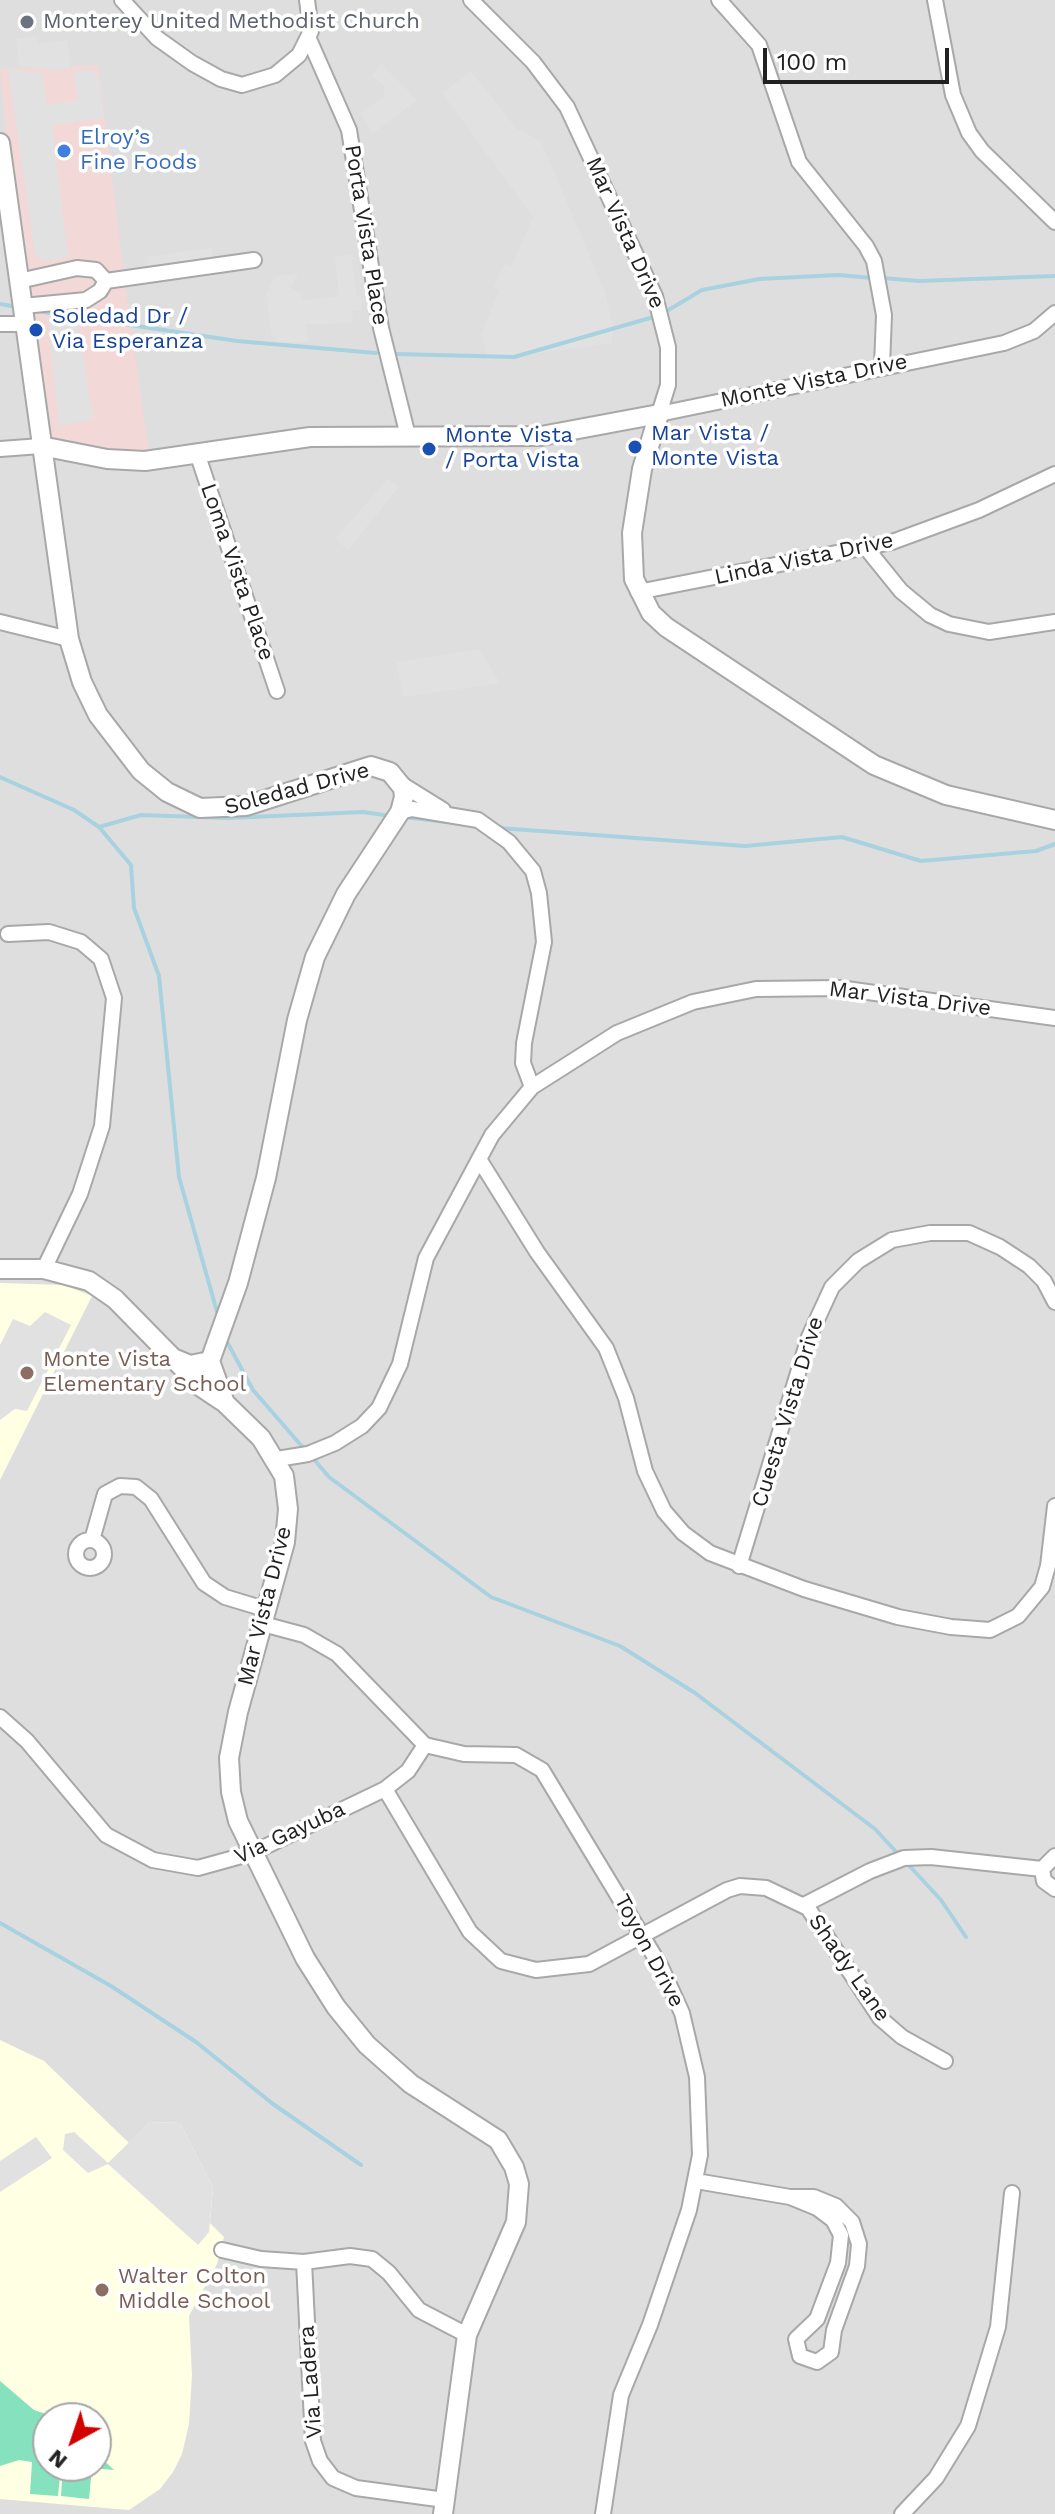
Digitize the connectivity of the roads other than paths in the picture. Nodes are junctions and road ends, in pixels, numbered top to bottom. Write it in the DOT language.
graph roads {
  1 [pos="122,0"];
  2 [pos="307,0"];
  3 [pos="471,0"];
  4 [pos="719,0"];
  5 [pos="935,0"];
  6 [pos="309,39"];
  7 [pos="0,143"];
  8 [pos="1055,222"];
  9 [pos="254,260"];
  10 [pos="57,273"];
  11 [pos="19,281"];
  12 [pos="106,281"];
  13 [pos="62,302"];
  14 [pos="1055,313"];
  15 [pos="24,315"];
  16 [pos="0,324"];
  17 [pos="882,366"];
  18 [pos="659,414"];
  19 [pos="408,436"];
  20 [pos="41,446"];
  21 [pos="0,449"];
  22 [pos="197,453"];
  23 [pos="1055,474"];
  24 [pos="867,549"];
  25 [pos="638,592"];
  26 [pos="0,622"];
  27 [pos="1055,622"];
  28 [pos="69,639"];
  29 [pos="277,691"];
  30 [pos="398,782"];
  31 [pos="400,812"];
  32 [pos="447,813"];
  33 [pos="1055,820"];
  34 [pos="3,935"];
  35 [pos="1055,1018"];
  36 [pos="532,1087"];
  37 [pos="479,1159"];
  38 [pos="0,1269"];
  39 [pos="44,1269"];
  40 [pos="1055,1302"];
  41 [pos="173,1358"];
  42 [pos="210,1361"];
  43 [pos="225,1403"];
  44 [pos="277,1459"];
  45 [pos="1055,1506"];
  46 [pos="92,1540"];
  47 [pos="739,1566"];
  48 [pos="266,1617"];
  49 [pos="0,1717"];
  50 [pos="425,1745"];
  51 [pos="385,1789"];
  52 [pos="252,1853"];
  53 [pos="1055,1856"];
  54 [pos="1042,1869"];
  55 [pos="1055,1889"];
  56 [pos="804,1905"];
  57 [pos="643,1936"];
  58 [pos="945,2061"];
  59 [pos="696,2181"];
  60 [pos="1012,2193"];
  61 [pos="790,2197"];
  62 [pos="222,2250"];
  63 [pos="304,2262"];
  64 [pos="467,2335"];
  65 [pos="444,2507"];
  66 [pos="603,2514"];
  67 [pos="902,2514"];
  1 -- 6 [label="street"];
  2 -- 6 [label="street"];
  3 -- 18 [label="street, Mar Vista Drive"];
  4 -- 17 [label="street"];
  5 -- 8 [label="street"];
  6 -- 19 [label="street, Porta Vista Place"];
  7 -- 11 [label="street, Soledad Drive"];
  9 -- 12 [label="street"];
  10 -- 11 [label="street"];
  10 -- 12 [label="street"];
  10 -- 13 [label="street"];
  11 -- 15 [label="street, Soledad Drive"];
  12 -- 13 [label="street"];
  13 -- 15 [label="street"];
  14 -- 17 [label="street, Monte Vista Drive"];
  15 -- 16 [label="street"];
  15 -- 20 [label="street, Soledad Drive"];
  17 -- 18 [label="street, Monte Vista Drive"];
  18 -- 19 [label="street, Monte Vista Drive"];
  18 -- 25 [label="street, Mar Vista Drive"];
  19 -- 22 [label="street, Monte Vista Drive"];
  20 -- 21 [label="street"];
  20 -- 22 [label="street, Monte Vista Drive"];
  20 -- 28 [label="street, Soledad Drive"];
  22 -- 29 [label="street, Loma Vista Place"];
  23 -- 24 [label="street, Linda Vista Drive"];
  24 -- 25 [label="street, Linda Vista Drive"];
  24 -- 27 [label="street"];
  25 -- 33 [label="street, Mar Vista Drive"];
  26 -- 28 [label="street"];
  28 -- 30 [label="street, Soledad Drive"];
  30 -- 31 [label="street, Soledad Drive"];
  30 -- 32 [label="street"];
  31 -- 32 [label="street"];
  31 -- 42 [label="street"];
  32 -- 36 [label="street"];
  34 -- 39 [label="street"];
  35 -- 36 [label="street, Mar Vista Drive"];
  36 -- 37 [label="street, Mar Vista Drive"];
  37 -- 44 [label="street, Mar Vista Drive"];
  37 -- 47 [label="street"];
  38 -- 39 [label="street"];
  39 -- 41 [label="street"];
  40 -- 47 [label="street, Cuesta Vista Drive"];
  41 -- 42 [label="street"];
  41 -- 43 [label="street"];
  42 -- 43 [label="street"];
  43 -- 44 [label="street"];
  44 -- 48 [label="street, Mar Vista Drive"];
  45 -- 47 [label="street"];
  46 -- 48 [label="street"];
  48 -- 50 [label="street"];
  48 -- 52 [label="street, Mar Vista Drive"];
  49 -- 52 [label="street, Via Gayuba"];
  50 -- 51 [label="street, Via Gayuba"];
  50 -- 57 [label="street, Toyon Drive"];
  51 -- 52 [label="street, Via Gayuba"];
  51 -- 57 [label="street, Shady Lane"];
  52 -- 64 [label="street, Mar Vista Drive"];
  53 -- 54 [label="street"];
  54 -- 55 [label="street"];
  54 -- 56 [label="street"];
  56 -- 57 [label="street, Shady Lane"];
  56 -- 58 [label="street, Shady Lane"];
  57 -- 59 [label="street, Toyon Drive"];
  59 -- 61 [label="street"];
  59 -- 66 [label="street, Toyon Drive"];
  60 -- 67 [label="street"];
  61 -- 61 [label="street"];
  62 -- 63 [label="street"];
  63 -- 64 [label="street"];
  63 -- 65 [label="street, Via Ladera"];
  64 -- 65 [label="street, Mar Vista Drive"];
}
